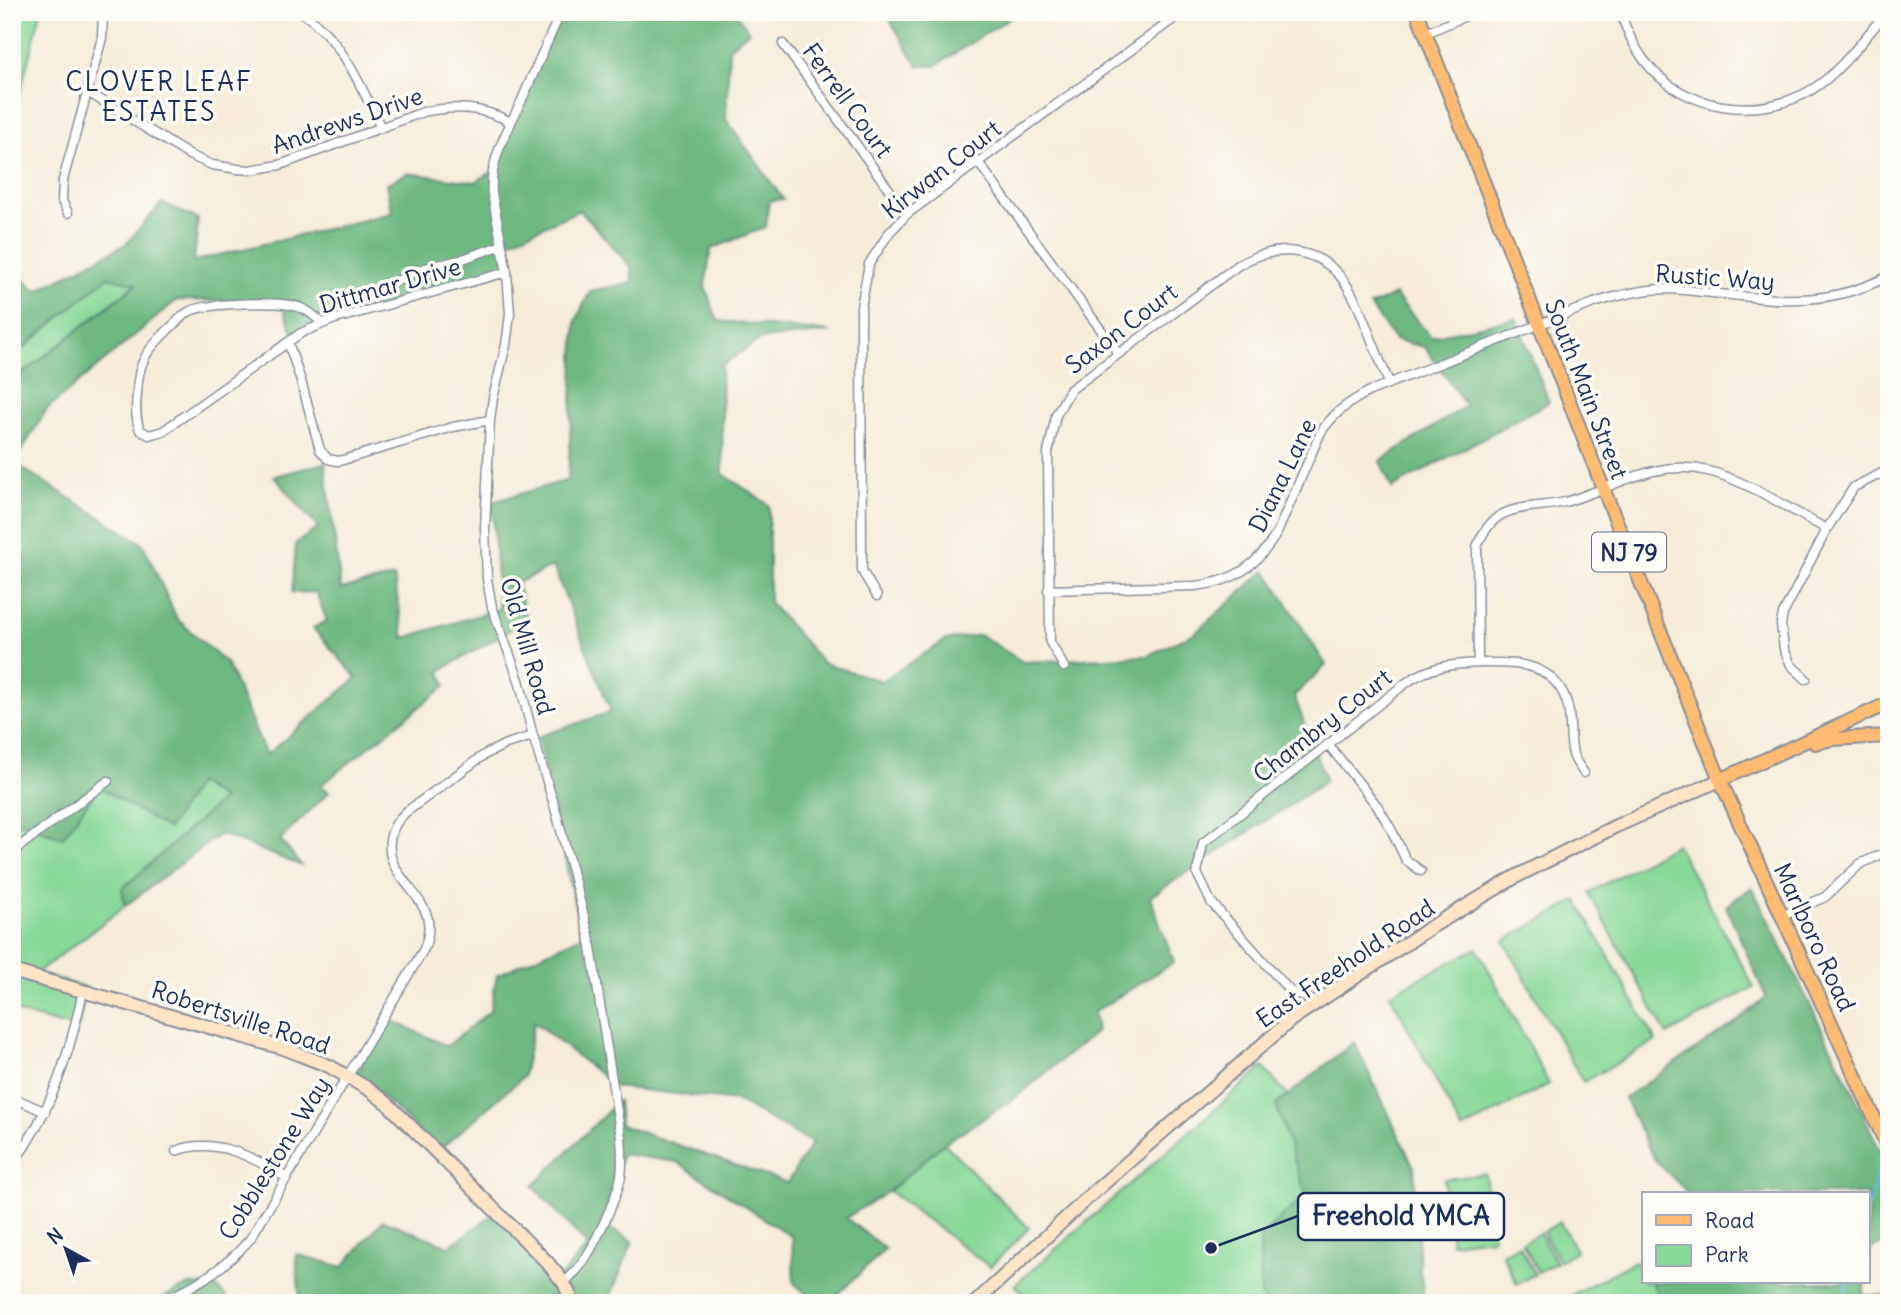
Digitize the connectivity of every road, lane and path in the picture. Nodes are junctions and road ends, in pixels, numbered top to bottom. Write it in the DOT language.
graph roads {
  1 [pos="103,12"];
  2 [pos="301,12"];
  3 [pos="561,12"];
  4 [pos="1183,12"];
  5 [pos="1417,12"];
  6 [pos="1475,12"];
  7 [pos="1620,12"];
  8 [pos="1887,12"];
  9 [pos="1426,33"];
  10 [pos="783,44"];
  11 [pos="88,92"];
  12 [pos="511,122"];
  13 [pos="381,128"];
  14 [pos="978,162"];
  15 [pos="68,213"];
  16 [pos="907,214"];
  17 [pos="502,245"];
  18 [pos="507,272"];
  19 [pos="1889,276"];
  20 [pos="365,298"];
  21 [pos="323,323"];
  22 [pos="1539,324"];
  23 [pos="288,342"];
  24 [pos="1118,353"];
  25 [pos="1389,383"];
  26 [pos="490,420"];
  27 [pos="1889,473"];
  28 [pos="1603,488"];
  29 [pos="1828,529"];
  30 [pos="1048,590"];
  31 [pos="877,596"];
  32 [pos="1478,663"];
  33 [pos="1064,667"];
  34 [pos="1806,679"];
  35 [pos="1889,703"];
  36 [pos="533,736"];
  37 [pos="1889,736"];
  38 [pos="1328,744"];
  39 [pos="1791,748"];
  40 [pos="1584,773"];
  41 [pos="1720,780"];
  42 [pos="108,781"];
  43 [pos="1889,851"];
  44 [pos="12,852"];
  45 [pos="1421,871"];
  46 [pos="1782,916"];
  47 [pos="12,971"];
  48 [pos="83,991"];
  49 [pos="1290,991"];
  50 [pos="1317,1002"];
  51 [pos="1292,1019"];
  52 [pos="348,1077"];
  53 [pos="12,1097"];
  54 [pos="45,1112"];
  55 [pos="1889,1150"];
  56 [pos="176,1151"];
  57 [pos="12,1165"];
  58 [pos="287,1178"];
  59 [pos="564,1283"];
  60 [pos="161,1303"];
  61 [pos="573,1303"];
  62 [pos="975,1303"];
  1 -- 11 [label="street"];
  2 -- 13 [label="street"];
  3 -- 12 [label="street, Old Mill Road"];
  4 -- 14 [label="street, Kirwan Court"];
  5 -- 9 [label="main road, South Main Street / NJ 79"];
  6 -- 9 [label="street"];
  7 -- 8 [label="street"];
  9 -- 22 [label="main road, South Main Street / NJ 79"];
  10 -- 16 [label="street, Ferrell Court"];
  11 -- 13 [label="street, Andrews Drive"];
  11 -- 15 [label="street"];
  12 -- 13 [label="street, Andrews Drive"];
  12 -- 17 [label="street, Old Mill Road"];
  14 -- 16 [label="street, Kirwan Court"];
  14 -- 24 [label="street"];
  16 -- 31 [label="street, Kirwan Court"];
  17 -- 18 [label="street, Old Mill Road"];
  17 -- 20 [label="street"];
  18 -- 21 [label="street, Dittmar Drive"];
  18 -- 26 [label="street, Old Mill Road"];
  19 -- 22 [label="street, Rustic Way"];
  21 -- 23 [label="street, Dittmar Drive"];
  21 -- 23 [label="street, Dittmar Drive"];
  22 -- 25 [label="street, Diana Lane"];
  22 -- 28 [label="main road, South Main Street / NJ 79"];
  23 -- 26 [label="street"];
  24 -- 25 [label="street, Saxon Court"];
  24 -- 30 [label="street, Saxon Court"];
  25 -- 30 [label="street, Diana Lane"];
  26 -- 36 [label="street, Old Mill Road"];
  27 -- 29 [label="street"];
  28 -- 29 [label="street"];
  28 -- 32 [label="street"];
  28 -- 41 [label="main road, South Main Street / NJ 79"];
  29 -- 34 [label="street"];
  30 -- 33 [label="street, Saxon Court"];
  32 -- 38 [label="street, Chambry Court"];
  32 -- 40 [label="street, Chambry Court"];
  35 -- 39 [label="main road"];
  36 -- 52 [label="street, Cobblestone Way"];
  36 -- 59 [label="street, Old Mill Road"];
  37 -- 39 [label="main road"];
  38 -- 45 [label="street"];
  38 -- 49 [label="street, Chambry Court"];
  39 -- 41 [label="main road"];
  41 -- 46 [label="main road, Marlboro Road / NJ 79"];
  41 -- 50 [label="main road, East Freehold Road"];
  42 -- 44 [label="street"];
  43 -- 46 [label="street"];
  46 -- 55 [label="main road, Marlboro Road / NJ 79"];
  47 -- 48 [label="main road, Robertsville Road"];
  48 -- 52 [label="main road, Robertsville Road"];
  48 -- 54 [label="street"];
  49 -- 50 [label="street, Chambry Court"];
  49 -- 51 [label="street"];
  50 -- 51 [label="main road, East Freehold Road"];
  51 -- 62 [label="main road, East Freehold Road"];
  52 -- 58 [label="street, Cobblestone Way"];
  52 -- 59 [label="main road, Robertsville Road"];
  53 -- 54 [label="street"];
  54 -- 57 [label="street"];
  56 -- 58 [label="street"];
  58 -- 60 [label="street, Cobblestone Way"];
  59 -- 61 [label="main road, Robertsville Road"];
}
